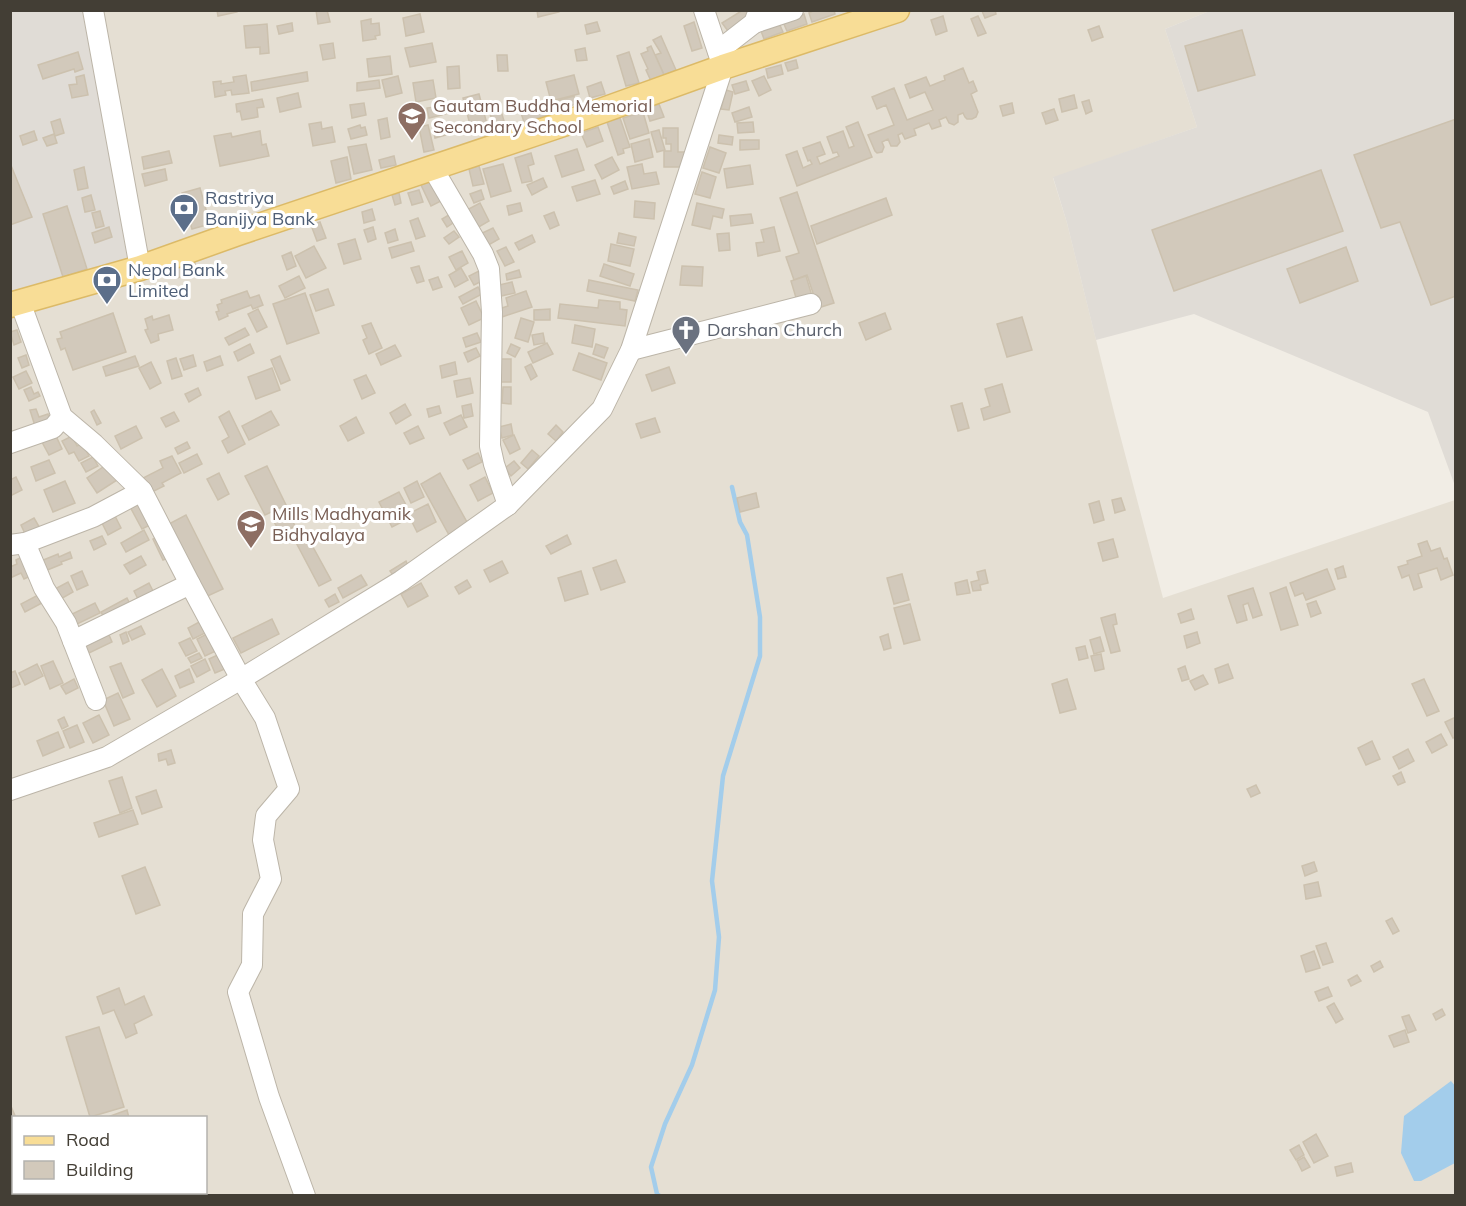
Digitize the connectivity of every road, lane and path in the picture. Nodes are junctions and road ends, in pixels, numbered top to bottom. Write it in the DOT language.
graph roads {
  1 [pos="93,10"];
  2 [pos="704,10"];
  3 [pos="793,10"];
  4 [pos="897,10"];
  5 [pos="757,17"];
  6 [pos="721,59"];
  7 [pos="432,167"];
  8 [pos="140,268"];
  9 [pos="15,304"];
  10 [pos="811,304"];
  11 [pos="631,350"];
  12 [pos="62,417"];
  13 [pos="10,443"];
  14 [pos="142,491"];
  15 [pos="508,505"];
  16 [pos="18,544"];
  17 [pos="190,584"];
  18 [pos="73,641"];
  19 [pos="241,679"];
  20 [pos="96,700"];
  21 [pos="10,790"];
  22 [pos="305,1196"];
  1 -- 8 [label="street"];
  2 -- 6 [label="street"];
  3 -- 5 [label="street"];
  4 -- 6 [label="main road"];
  5 -- 6 [label="street"];
  6 -- 7 [label="main road"];
  6 -- 11 [label="street"];
  7 -- 8 [label="main road"];
  7 -- 15 [label="street"];
  8 -- 9 [label="main road"];
  9 -- 12 [label="street"];
  10 -- 11 [label="street"];
  11 -- 15 [label="street"];
  12 -- 13 [label="street"];
  12 -- 14 [label="street"];
  14 -- 16 [label="street"];
  14 -- 17 [label="street"];
  15 -- 19 [label="street"];
  16 -- 18 [label="street"];
  17 -- 18 [label="street"];
  17 -- 19 [label="street"];
  18 -- 20 [label="street"];
  19 -- 21 [label="street"];
  19 -- 22 [label="street"];
}
